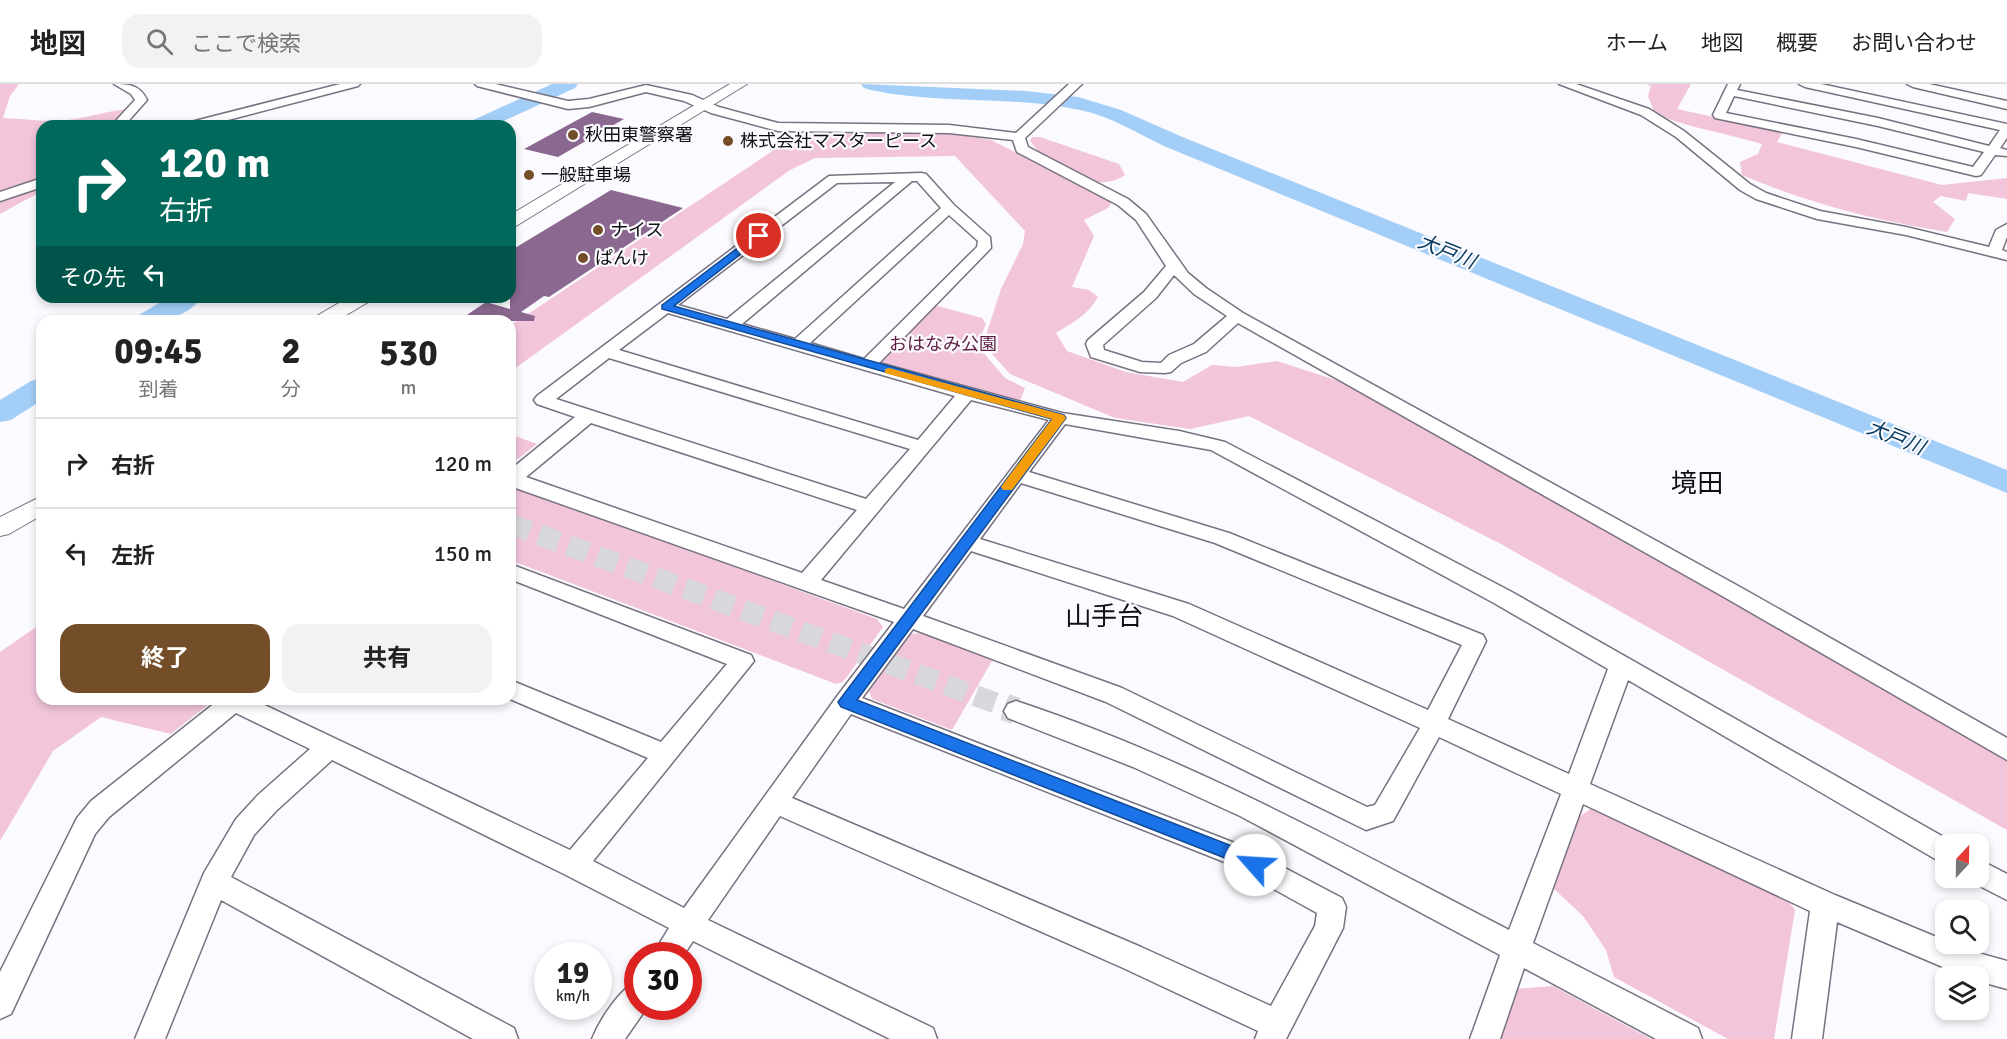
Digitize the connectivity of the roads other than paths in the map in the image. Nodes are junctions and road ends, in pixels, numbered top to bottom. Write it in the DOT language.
graph roads {
  1 [pos="120,84"];
  2 [pos="354,84"];
  3 [pos="481,84"];
  4 [pos="724,84"];
  5 [pos="740,84"];
  6 [pos="1076,84"];
  7 [pos="1565,84"];
  8 [pos="1805,84"];
  9 [pos="1913,84"];
  10 [pos="1732,88"];
  11 [pos="699,104"];
  12 [pos="2007,105"];
  13 [pos="123,120"];
  14 [pos="214,120"];
  15 [pos="2007,129"];
  16 [pos="1019,137"];
  17 [pos="1993,150"];
  18 [pos="2007,154"];
  19 [pos="908,178"];
  20 [pos="36,184"];
  21 [pos="0,197"];
  22 [pos="516,207"];
  23 [pos="949,208"];
  24 [pos="516,218"];
  25 [pos="2007,228"];
  26 [pos="2001,254"];
  27 [pos="1174,266"];
  28 [pos="353,303"];
  29 [pos="374,303"];
  30 [pos="666,307"];
  31 [pos="332,315"];
  32 [pos="355,315"];
  33 [pos="1237,316"];
  34 [pos="730,325"];
  35 [pos="798,345"];
  36 [pos="606,352"];
  37 [pos="868,365"];
  38 [pos="967,393"];
  39 [pos="588,416"];
  40 [pos="1060,418"];
  41 [pos="923,447"];
  42 [pos="516,475"];
  43 [pos="1016,476"];
  44 [pos="516,481"];
  45 [pos="36,489"];
  46 [pos="36,507"];
  47 [pos="869,507"];
  48 [pos="0,510"];
  49 [pos="0,528"];
  50 [pos="966,542"];
  51 [pos="516,573"];
  52 [pos="806,583"];
  53 [pos="909,620"];
  54 [pos="1621,666"];
  55 [pos="516,692"];
  56 [pos="846,702"];
  57 [pos="229,705"];
  58 [pos="245,705"];
  59 [pos="1016,711"];
  60 [pos="1433,723"];
  61 [pos="328,748"];
  62 [pos="2007,750"];
  63 [pos="666,754"];
  64 [pos="1577,789"];
  65 [pos="776,803"];
  66 [pos="1935,846"];
  67 [pos="574,865"];
  68 [pos="1989,877"];
  69 [pos="214,882"];
  70 [pos="2007,888"];
  71 [pos="1826,904"];
  72 [pos="688,924"];
  73 [pos="676,942"];
  74 [pos="1515,948"];
  75 [pos="2007,975"];
  76 [pos="0,1004"];
  77 [pos="624,1015"];
  78 [pos="1273,1031"];
  79 [pos="150,1039"];
  80 [pos="503,1039"];
  81 [pos="607,1039"];
  82 [pos="922,1039"];
  83 [pos="1485,1039"];
  84 [pos="1687,1039"];
  85 [pos="1807,1039"];
  1 -- 13 [label="street"];
  2 -- 14 [label="street"];
  3 -- 11 [label="street"];
  4 -- 11 [label="main road"];
  5 -- 11 [label="main road"];
  6 -- 16 [label="street"];
  7 -- 26 [label="street"];
  8 -- 15 [label="street"];
  9 -- 12 [label="street"];
  10 -- 17 [label="street"];
  10 -- 17 [label="street"];
  11 -- 16 [label="street"];
  11 -- 22 [label="main road"];
  11 -- 24 [label="main road"];
  15 -- 17 [label="street"];
  16 -- 27 [label="street"];
  17 -- 18 [label="street"];
  19 -- 23 [label="street"];
  19 -- 30 [label="street"];
  19 -- 34 [label="street"];
  20 -- 21 [label="street"];
  23 -- 35 [label="street"];
  23 -- 37 [label="street"];
  25 -- 26 [label="street"];
  27 -- 33 [label="street"];
  27 -- 33 [label="street"];
  28 -- 31 [label="main road"];
  29 -- 32 [label="main road"];
  30 -- 34 [label="street"];
  30 -- 36 [label="street"];
  33 -- 62 [label="street"];
  34 -- 35 [label="street"];
  35 -- 37 [label="street"];
  36 -- 39 [label="street"];
  36 -- 41 [label="street"];
  37 -- 38 [label="street"];
  38 -- 40 [label="street"];
  38 -- 41 [label="street"];
  39 -- 42 [label="street"];
  39 -- 47 [label="street"];
  40 -- 43 [label="street"];
  40 -- 54 [label="street"];
  41 -- 47 [label="street"];
  43 -- 50 [label="street"];
  43 -- 60 [label="street"];
  44 -- 52 [label="street"];
  45 -- 48 [label="main road"];
  46 -- 49 [label="main road"];
  47 -- 52 [label="street"];
  50 -- 53 [label="street"];
  50 -- 60 [label="street"];
  51 -- 63 [label="street"];
  52 -- 53 [label="street"];
  53 -- 56 [label="street"];
  53 -- 60 [label="street"];
  54 -- 64 [label="street"];
  54 -- 66 [label="street"];
  55 -- 63 [label="street"];
  56 -- 65 [label="street"];
  56 -- 78 [label="street"];
  57 -- 76 [label="street"];
  58 -- 61 [label="street"];
  59 -- 74 [label="street"];
  60 -- 64 [label="street"];
  61 -- 67 [label="street"];
  61 -- 69 [label="street"];
  63 -- 67 [label="street"];
  64 -- 71 [label="street"];
  64 -- 74 [label="street"];
  65 -- 72 [label="street"];
  65 -- 78 [label="street"];
  67 -- 72 [label="street"];
  68 -- 70 [label="street"];
  69 -- 79 [label="street"];
  69 -- 80 [label="street"];
  71 -- 75 [label="street"];
  71 -- 85 [label="street"];
  72 -- 73 [label="street"];
  72 -- 82 [label="street"];
  74 -- 83 [label="street"];
  74 -- 84 [label="street"];
  77 -- 81 [label="street"];
}
